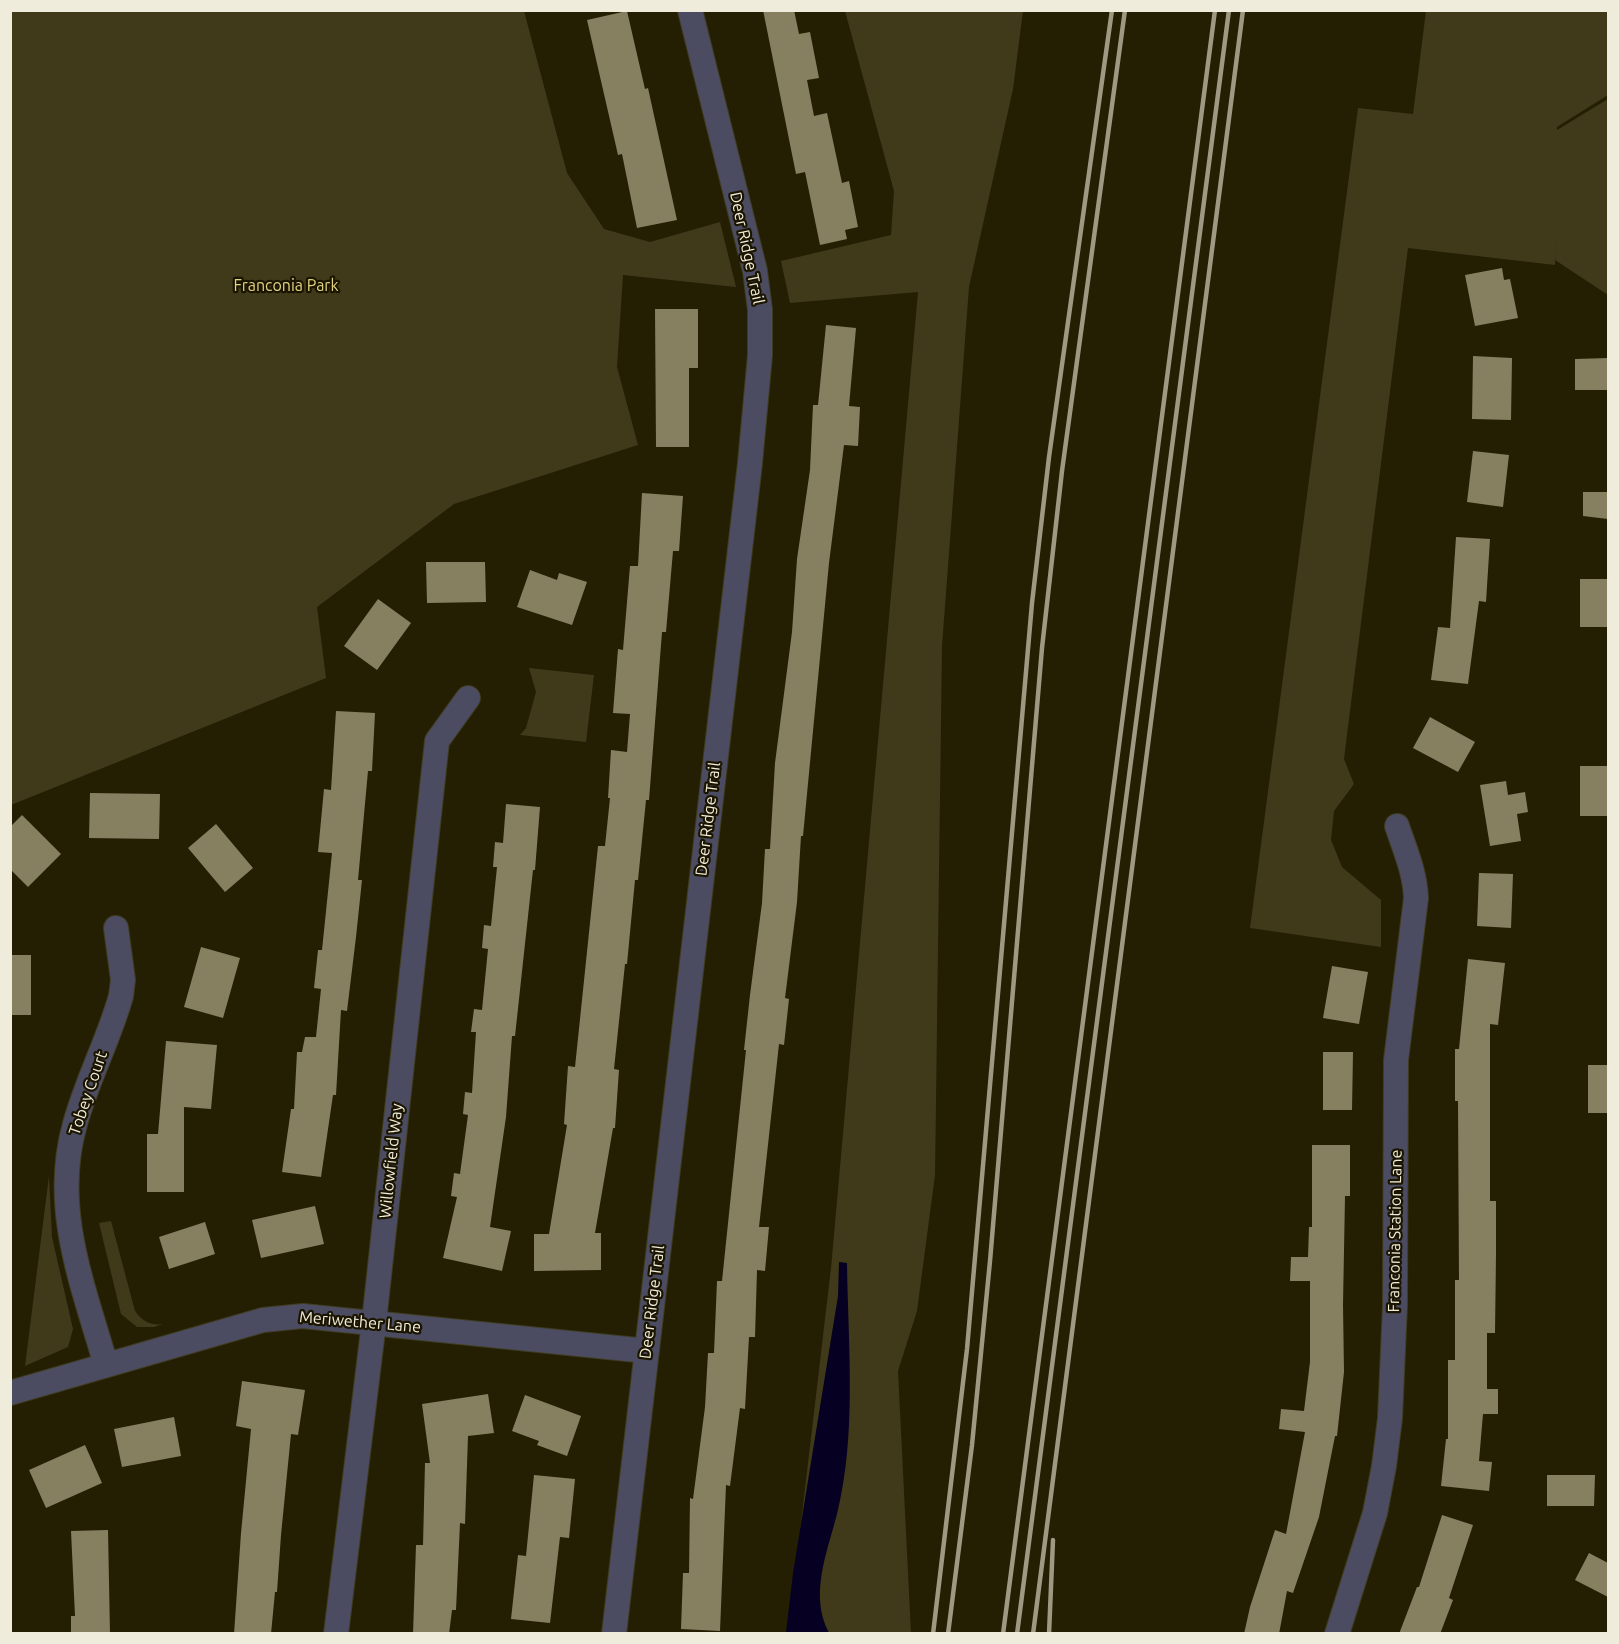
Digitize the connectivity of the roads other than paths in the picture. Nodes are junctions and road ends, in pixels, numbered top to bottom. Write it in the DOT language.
graph roads {
  1 [pos="690,10"];
  2 [pos="468,698"];
  3 [pos="1397,826"];
  4 [pos="116,928"];
  5 [pos="374,1322"];
  6 [pos="647,1351"];
  7 [pos="106,1365"];
  8 [pos="10,1393"];
  9 [pos="336,1634"];
  10 [pos="614,1634"];
  11 [pos="1337,1634"];
  1 -- 6 [label="street, Deer Ridge Trail"];
  2 -- 5 [label="street, Willowfield Way"];
  3 -- 11 [label="street, Franconia Station Lane"];
  4 -- 7 [label="street, Tobey Court"];
  5 -- 6 [label="street, Meriwether Lane"];
  5 -- 7 [label="street, Meriwether Lane"];
  5 -- 9 [label="street, Willowfield Way"];
  6 -- 10 [label="street, Deer Ridge Trail"];
  7 -- 8 [label="street, Meriwether Lane"];
}
